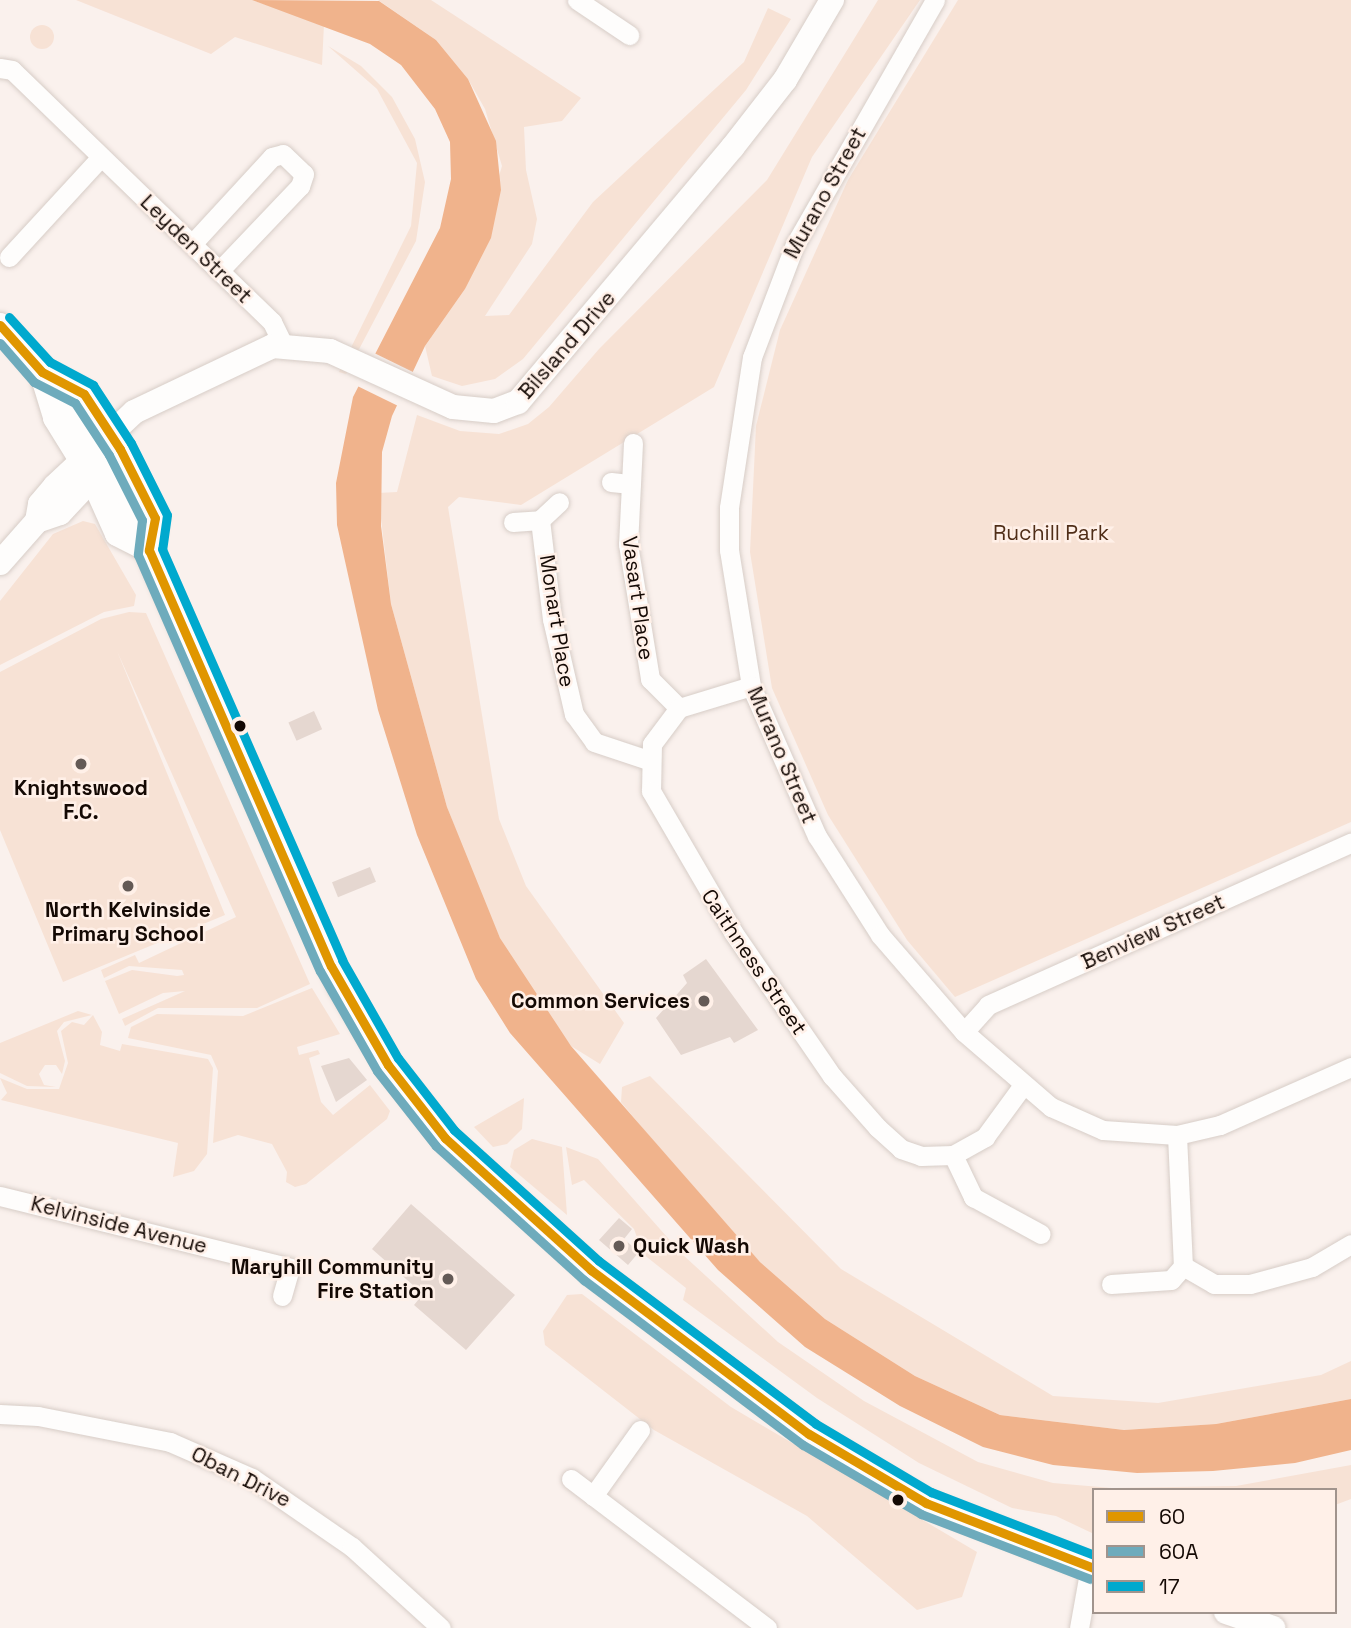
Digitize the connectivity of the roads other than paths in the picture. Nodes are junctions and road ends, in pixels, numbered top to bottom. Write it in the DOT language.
graph roads {
  1 [pos="576,0"];
  2 [pos="832,0"];
  3 [pos="935,0"];
  4 [pos="605,8"];
  5 [pos="629,35"];
  6 [pos="0,68"];
  7 [pos="102,157"];
  8 [pos="192,244"];
  9 [pos="9,257"];
  10 [pos="219,271"];
  11 [pos="0,324"];
  12 [pos="283,345"];
  13 [pos="42,372"];
  14 [pos="633,443"];
  15 [pos="101,455"];
  16 [pos="611,482"];
  17 [pos="631,484"];
  18 [pos="559,502"];
  19 [pos="540,520"];
  20 [pos="513,522"];
  21 [pos="149,550"];
  22 [pos="0,563"];
  23 [pos="751,686"];
  24 [pos="679,708"];
  25 [pos="648,760"];
  26 [pos="1351,843"];
  27 [pos="964,1032"];
  28 [pos="1351,1067"];
  29 [pos="1023,1085"];
  30 [pos="1177,1135"];
  31 [pos="953,1155"];
  32 [pos="0,1196"];
  33 [pos="1041,1234"];
  34 [pos="1351,1244"];
  35 [pos="1183,1266"];
  36 [pos="1111,1284"];
  37 [pos="282,1296"];
  38 [pos="0,1413"];
  39 [pos="640,1430"];
  40 [pos="571,1479"];
  41 [pos="593,1496"];
  42 [pos="1092,1567"];
  43 [pos="1231,1614"];
  44 [pos="1263,1626"];
  45 [pos="441,1628"];
  46 [pos="767,1628"];
  47 [pos="1079,1628"];
  1 -- 4 [label="street"];
  2 -- 12 [label="main road, Bilsland Drive"];
  3 -- 23 [label="street, Murano Street"];
  4 -- 5 [label="street"];
  6 -- 7 [label="street, Leyden Street"];
  7 -- 8 [label="street, Leyden Street"];
  7 -- 9 [label="street"];
  8 -- 10 [label="street, Leyden Street"];
  8 -- 10 [label="street"];
  10 -- 12 [label="street, Leyden Street"];
  11 -- 13 [label="main road"];
  12 -- 15 [label="main road"];
  13 -- 15 [label="main road"];
  13 -- 15 [label="main road"];
  14 -- 17 [label="street, Vasart Place"];
  15 -- 21 [label="main road"];
  15 -- 21 [label="main road"];
  15 -- 22 [label="main road"];
  16 -- 17 [label="street"];
  17 -- 24 [label="street, Vasart Place"];
  18 -- 19 [label="street"];
  19 -- 20 [label="street"];
  19 -- 25 [label="street, Monart Place"];
  21 -- 42 [label="main road"];
  23 -- 24 [label="street"];
  23 -- 27 [label="street, Murano Street"];
  24 -- 25 [label="street"];
  25 -- 31 [label="street, Caithness Street"];
  26 -- 27 [label="street, Benview Street"];
  27 -- 29 [label="street, Murano Street"];
  28 -- 30 [label="street, Murano Street"];
  29 -- 30 [label="street, Murano Street"];
  29 -- 31 [label="street"];
  30 -- 35 [label="street"];
  31 -- 33 [label="street"];
  32 -- 37 [label="street, Kelvinside Avenue"];
  34 -- 35 [label="street"];
  35 -- 36 [label="street"];
  38 -- 45 [label="street, Oban Drive"];
  39 -- 41 [label="street"];
  40 -- 41 [label="street"];
  41 -- 46 [label="street"];
  42 -- 47 [label="street"];
  43 -- 44 [label="main road"];
}
